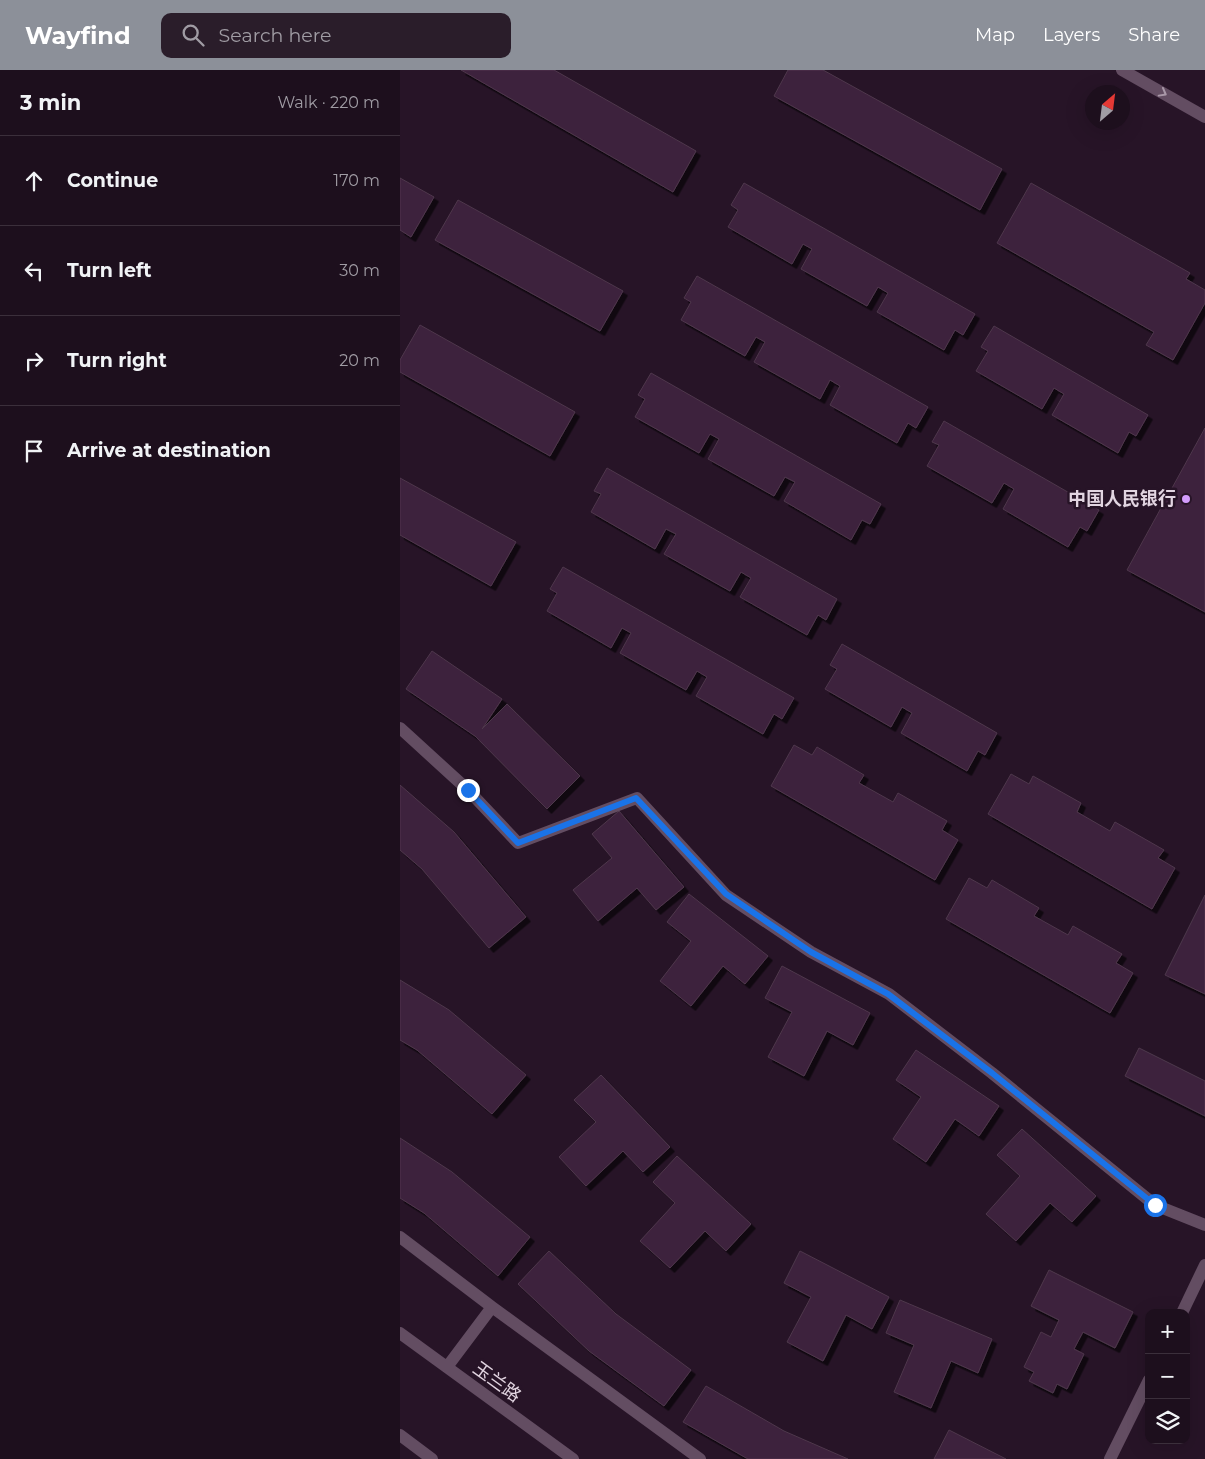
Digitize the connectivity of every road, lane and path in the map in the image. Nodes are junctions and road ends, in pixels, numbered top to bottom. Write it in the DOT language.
graph roads {
  1 [pos="1122,70"];
  2 [pos="1205,117"];
  3 [pos="400,728"];
  4 [pos="1205,1225"];
  5 [pos="400,1237"];
  6 [pos="1205,1265"];
  7 [pos="492,1307"];
  8 [pos="1184,1309"];
  9 [pos="400,1333"];
  10 [pos="447,1367"];
  11 [pos="1145,1388"];
  12 [pos="400,1435"];
  13 [pos="432,1459"];
  14 [pos="573,1459"];
  15 [pos="700,1459"];
  16 [pos="1110,1459"];
  1 -- 2 [label="street, one-way"];
  3 -- 4 [label="street"];
  5 -- 7 [label="street"];
  6 -- 8 [label="street"];
  7 -- 10 [label="street"];
  7 -- 15 [label="street"];
  9 -- 10 [label="street, 玉兰路"];
  10 -- 14 [label="street, 玉兰路"];
  11 -- 16 [label="street"];
  12 -- 13 [label="street"];
}
